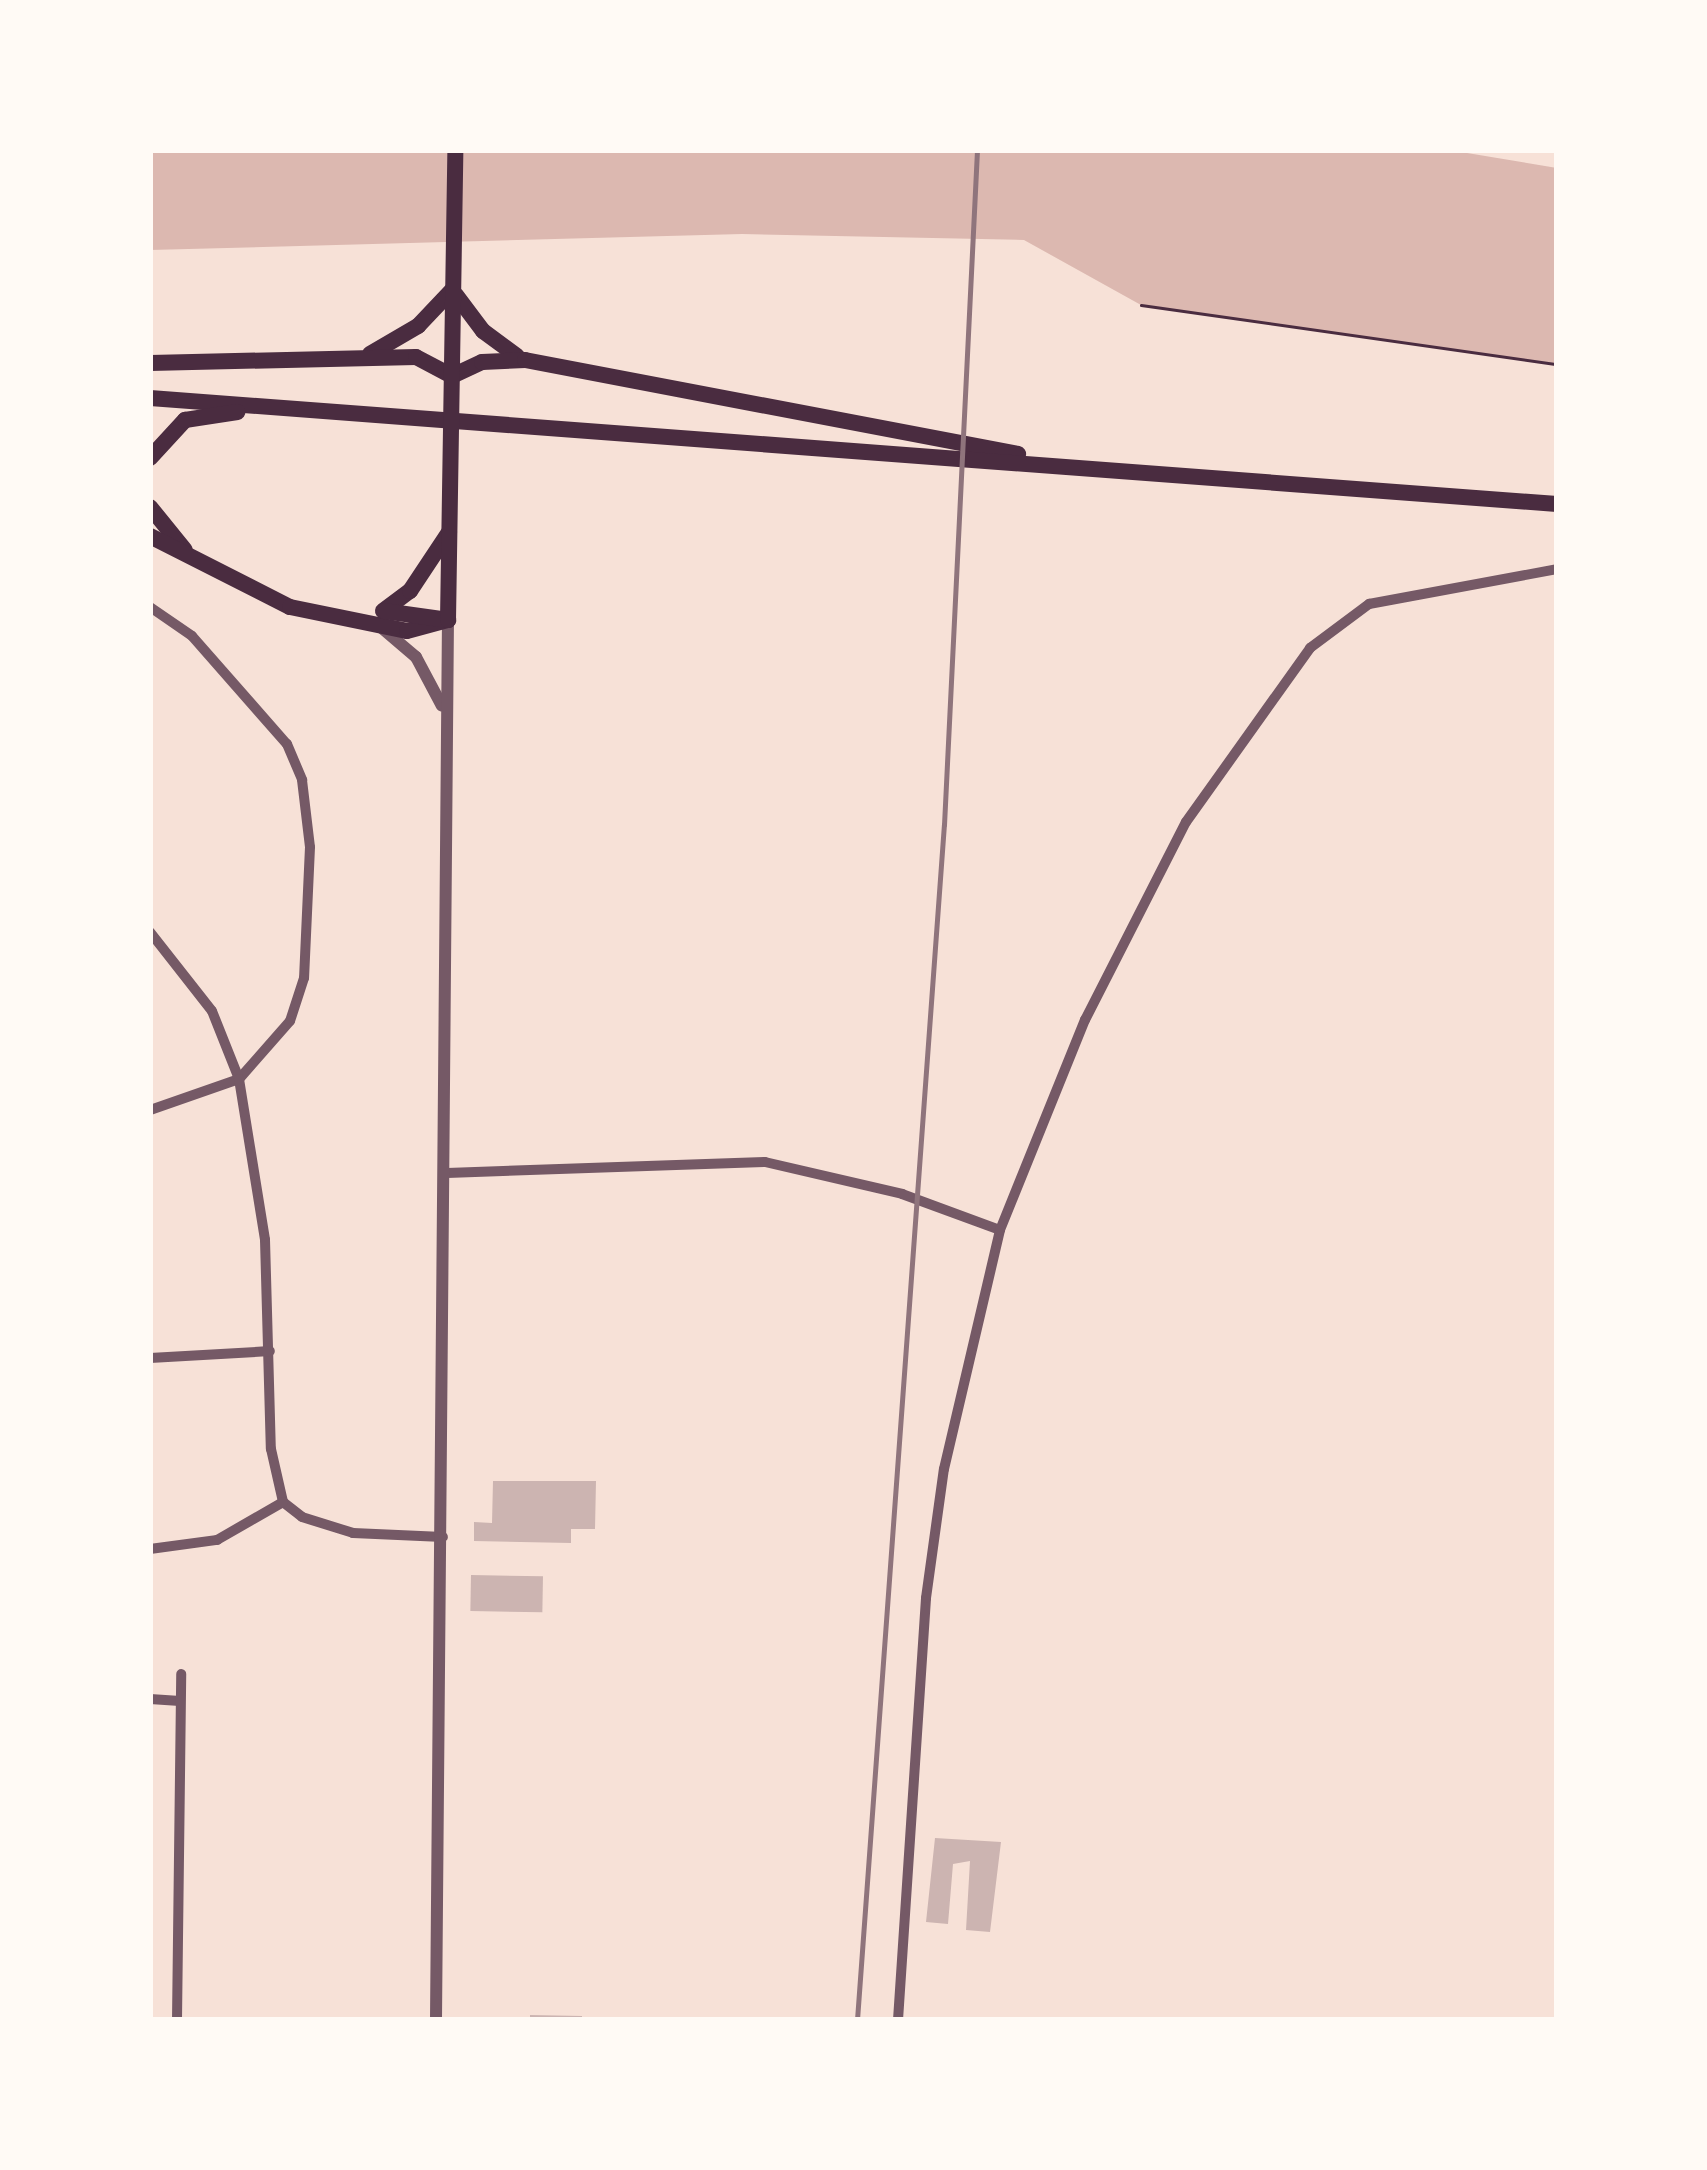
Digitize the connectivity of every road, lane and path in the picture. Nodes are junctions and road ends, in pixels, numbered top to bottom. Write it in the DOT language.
graph roads {
  1 [pos="455,150"];
  2 [pos="453,289"];
  3 [pos="1141,305"];
  4 [pos="364,357"];
  5 [pos="525,360"];
  6 [pos="150,363"];
  7 [pos="1557,364"];
  8 [pos="452,376"];
  9 [pos="150,398"];
  10 [pos="296,407"];
  11 [pos="150,458"];
  12 [pos="1101,470"];
  13 [pos="1557,505"];
  14 [pos="150,507"];
  15 [pos="449,531"];
  16 [pos="150,536"];
  17 [pos="203,567"];
  18 [pos="1557,569"];
  19 [pos="150,608"];
  20 [pos="382,619"];
  21 [pos="448,620"];
  22 [pos="446,718"];
  23 [pos="150,932"];
  24 [pos="239,1079"];
  25 [pos="150,1110"];
  26 [pos="447,1173"];
  27 [pos="1000,1230"];
  28 [pos="270,1351"];
  29 [pos="150,1358"];
  30 [pos="283,1502"];
  31 [pos="442,1537"];
  32 [pos="150,1550"];
  33 [pos="181,1674"];
  34 [pos="150,1699"];
  35 [pos="180,1700"];
  36 [pos="177,2020"];
  37 [pos="436,2020"];
  38 [pos="898,2020"];
  1 -- 2 [label="main road"];
  2 -- 4 [label="main road"];
  2 -- 5 [label="main road"];
  2 -- 8 [label="main road"];
  3 -- 7 [label="path"];
  4 -- 6 [label="main road"];
  4 -- 8 [label="main road"];
  5 -- 8 [label="main road"];
  5 -- 12 [label="main road"];
  8 -- 15 [label="main road"];
  9 -- 10 [label="main road"];
  10 -- 11 [label="main road"];
  10 -- 12 [label="main road"];
  12 -- 13 [label="main road"];
  14 -- 17 [label="main road"];
  15 -- 20 [label="main road"];
  15 -- 21 [label="main road"];
  16 -- 17 [label="main road"];
  17 -- 20 [label="main road"];
  18 -- 27 [label="street"];
  19 -- 24 [label="street"];
  20 -- 21 [label="main road"];
  20 -- 22 [label="street"];
  21 -- 22 [label="street"];
  22 -- 26 [label="street"];
  23 -- 24 [label="street"];
  24 -- 25 [label="street"];
  24 -- 28 [label="street"];
  26 -- 27 [label="street"];
  26 -- 31 [label="street"];
  27 -- 38 [label="street"];
  28 -- 29 [label="street"];
  28 -- 30 [label="street"];
  30 -- 31 [label="street"];
  30 -- 32 [label="street"];
  31 -- 37 [label="street"];
  33 -- 35 [label="street"];
  34 -- 35 [label="street"];
  35 -- 36 [label="street"];
}
